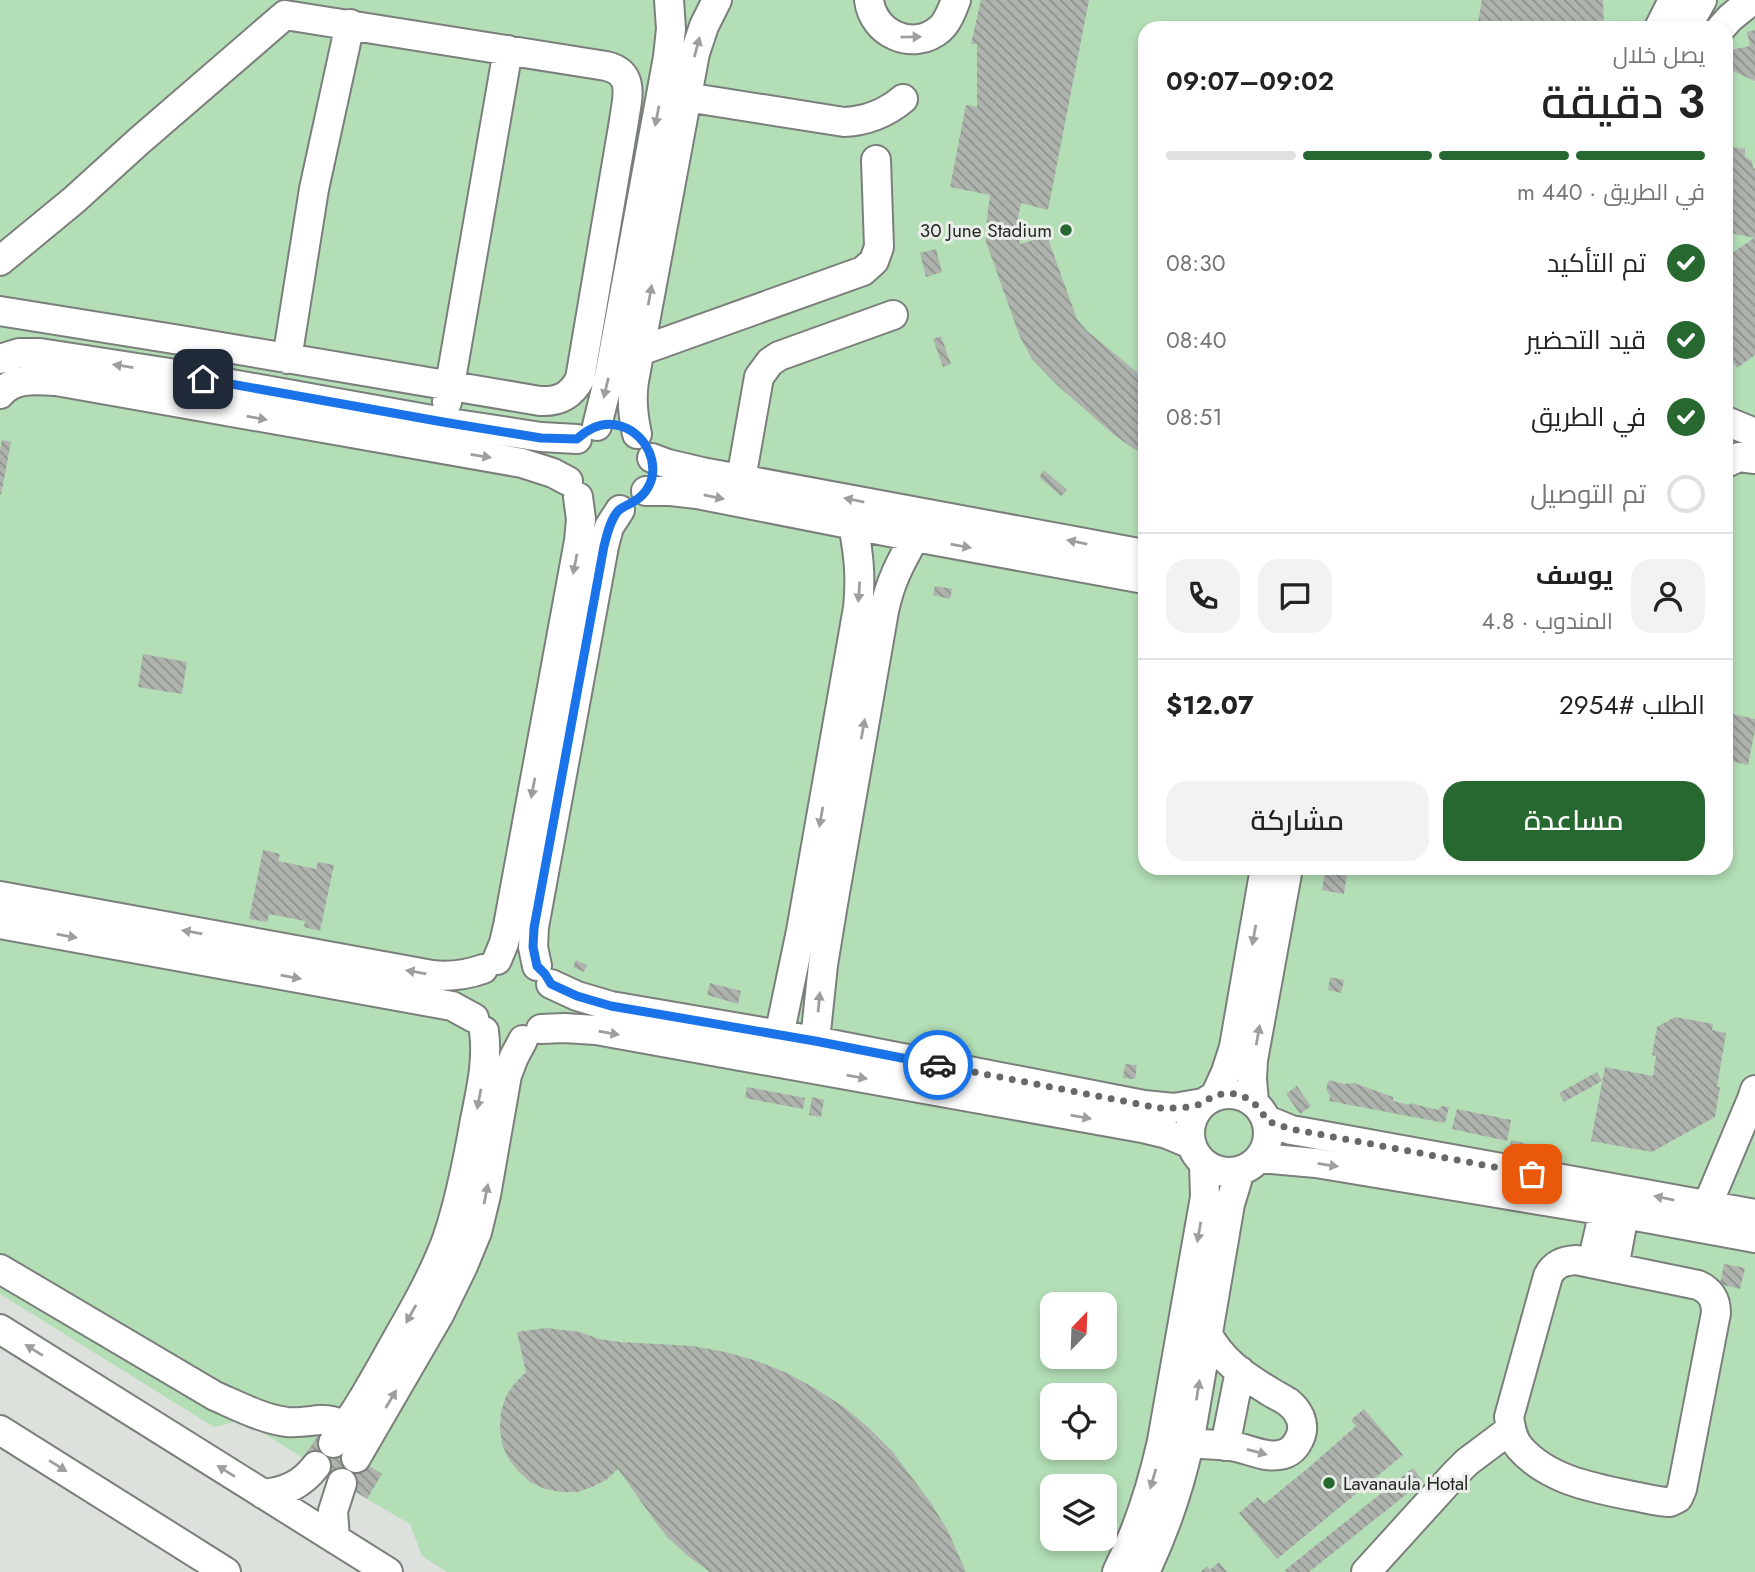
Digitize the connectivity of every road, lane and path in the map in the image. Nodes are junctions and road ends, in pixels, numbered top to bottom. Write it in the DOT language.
graph roads {
  1 [pos="668,0"];
  2 [pos="692,0"];
  3 [pos="717,0"];
  4 [pos="869,0"];
  5 [pos="956,0"];
  6 [pos="1673,0"];
  7 [pos="1702,0"];
  8 [pos="1752,0"];
  9 [pos="293,7"];
  10 [pos="1662,21"];
  11 [pos="1690,21"];
  12 [pos="1727,21"];
  13 [pos="350,24"];
  14 [pos="508,50"];
  15 [pos="686,97"];
  16 [pos="903,99"];
  17 [pos="876,160"];
  18 [pos="0,261"];
  19 [pos="0,311"];
  20 [pos="893,315"];
  21 [pos="180,340"];
  22 [pos="627,348"];
  23 [pos="0,359"];
  24 [pos="287,359"];
  25 [pos="176,374"];
  26 [pos="449,386"];
  27 [pos="0,394"];
  28 [pos="1755,412"];
  29 [pos="1733,420"];
  30 [pos="443,422"];
  31 [pos="1733,425"];
  32 [pos="587,433"];
  33 [pos="1755,433"];
  34 [pos="645,446"];
  35 [pos="1755,459"];
  36 [pos="1733,460"];
  37 [pos="741,479"];
  38 [pos="573,489"];
  39 [pos="646,491"];
  40 [pos="620,510"];
  41 [pos="853,525"];
  42 [pos="915,537"];
  43 [pos="1138,553"];
  44 [pos="1138,578"];
  45 [pos="1264,875"];
  46 [pos="1287,875"];
  47 [pos="0,896"];
  48 [pos="0,924"];
  49 [pos="490,965"];
  50 [pos="544,975"];
  51 [pos="479,1025"];
  52 [pos="532,1035"];
  53 [pos="779,1036"];
  54 [pos="815,1041"];
  55 [pos="792,1065"];
  56 [pos="1755,1090"];
  57 [pos="1209,1099"];
  58 [pos="1261,1112"];
  59 [pos="1198,1154"];
  60 [pos="1250,1165"];
  61 [pos="1751,1210"];
  62 [pos="1614,1212"];
  63 [pos="1704,1218"];
  64 [pos="1755,1238"];
  65 [pos="1603,1265"];
  66 [pos="0,1269"];
  67 [pos="0,1329"];
  68 [pos="1207,1333"];
  69 [pos="1240,1371"];
  70 [pos="1511,1429"];
  71 [pos="0,1430"];
  72 [pos="351,1441"];
  73 [pos="1176,1442"];
  74 [pos="1225,1446"];
  75 [pos="316,1466"];
  76 [pos="342,1483"];
  77 [pos="263,1494"];
  78 [pos="335,1539"];
  79 [pos="226,1572"];
  80 [pos="388,1572"];
  81 [pos="1117,1572"];
  82 [pos="1145,1572"];
  83 [pos="1366,1572"];
  1 -- 22 [label="street, one-way"];
  2 -- 3 [label="street"];
  15 -- 3 [label="street, one-way"];
  4 -- 5 [label="street, one-way"];
  6 -- 10 [label="street"];
  7 -- 11 [label="street"];
  8 -- 12 [label="street"];
  9 -- 13 [label="street"];
  9 -- 18 [label="street"];
  13 -- 14 [label="street"];
  13 -- 24 [label="street"];
  14 -- 26 [label="street"];
  14 -- 26 [label="street"];
  15 -- 16 [label="street"];
  22 -- 15 [label="street, one-way"];
  17 -- 22 [label="street"];
  19 -- 21 [label="street"];
  20 -- 37 [label="street"];
  21 -- 24 [label="street"];
  21 -- 25 [label="street"];
  22 -- 32 [label="street, one-way"];
  22 -- 34 [label="street"];
  25 -- 23 [label="street, one-way"];
  24 -- 26 [label="street"];
  25 -- 30 [label="street"];
  26 -- 30 [label="street"];
  27 -- 38 [label="street, one-way"];
  28 -- 29 [label="street"];
  30 -- 32 [label="street"];
  31 -- 33 [label="street"];
  32 -- 34 [label="street"];
  32 -- 38 [label="street"];
  34 -- 37 [label="street"];
  34 -- 39 [label="street"];
  35 -- 36 [label="street"];
  43 -- 37 [label="street, one-way"];
  38 -- 40 [label="street"];
  38 -- 49 [label="street, one-way"];
  39 -- 40 [label="street"];
  39 -- 41 [label="street, one-way"];
  40 -- 50 [label="street"];
  41 -- 42 [label="street"];
  41 -- 53 [label="street, one-way"];
  42 -- 44 [label="street, one-way"];
  54 -- 42 [label="street, one-way"];
  45 -- 57 [label="street, one-way"];
  58 -- 46 [label="street, one-way"];
  49 -- 47 [label="street, one-way"];
  48 -- 51 [label="street, one-way"];
  49 -- 50 [label="street"];
  49 -- 51 [label="street"];
  50 -- 52 [label="street"];
  50 -- 53 [label="street"];
  51 -- 52 [label="street"];
  51 -- 72 [label="street, one-way"];
  52 -- 55 [label="street, one-way"];
  72 -- 52 [label="street, one-way"];
  53 -- 54 [label="street"];
  53 -- 55 [label="street"];
  54 -- 55 [label="street"];
  54 -- 57 [label="street"];
  55 -- 59 [label="street, one-way"];
  56 -- 63 [label="street"];
  57 -- 58 [label="street"];
  57 -- 59 [label="street"];
  58 -- 60 [label="street"];
  63 -- 58 [label="street, one-way"];
  59 -- 60 [label="street"];
  59 -- 73 [label="street, one-way"];
  60 -- 62 [label="street, one-way"];
  60 -- 68 [label="street"];
  61 -- 63 [label="street"];
  62 -- 63 [label="street"];
  62 -- 65 [label="street"];
  63 -- 64 [label="street"];
  65 -- 70 [label="street"];
  65 -- 70 [label="street"];
  66 -- 72 [label="street"];
  77 -- 67 [label="street, one-way"];
  68 -- 69 [label="street"];
  73 -- 68 [label="street, one-way"];
  69 -- 74 [label="street"];
  74 -- 69 [label="street, one-way"];
  70 -- 83 [label="street"];
  71 -- 79 [label="street, one-way"];
  73 -- 74 [label="street"];
  73 -- 81 [label="street, one-way"];
  73 -- 82 [label="street"];
  75 -- 77 [label="street"];
  76 -- 78 [label="street"];
  77 -- 78 [label="street"];
  78 -- 80 [label="street"];
}
